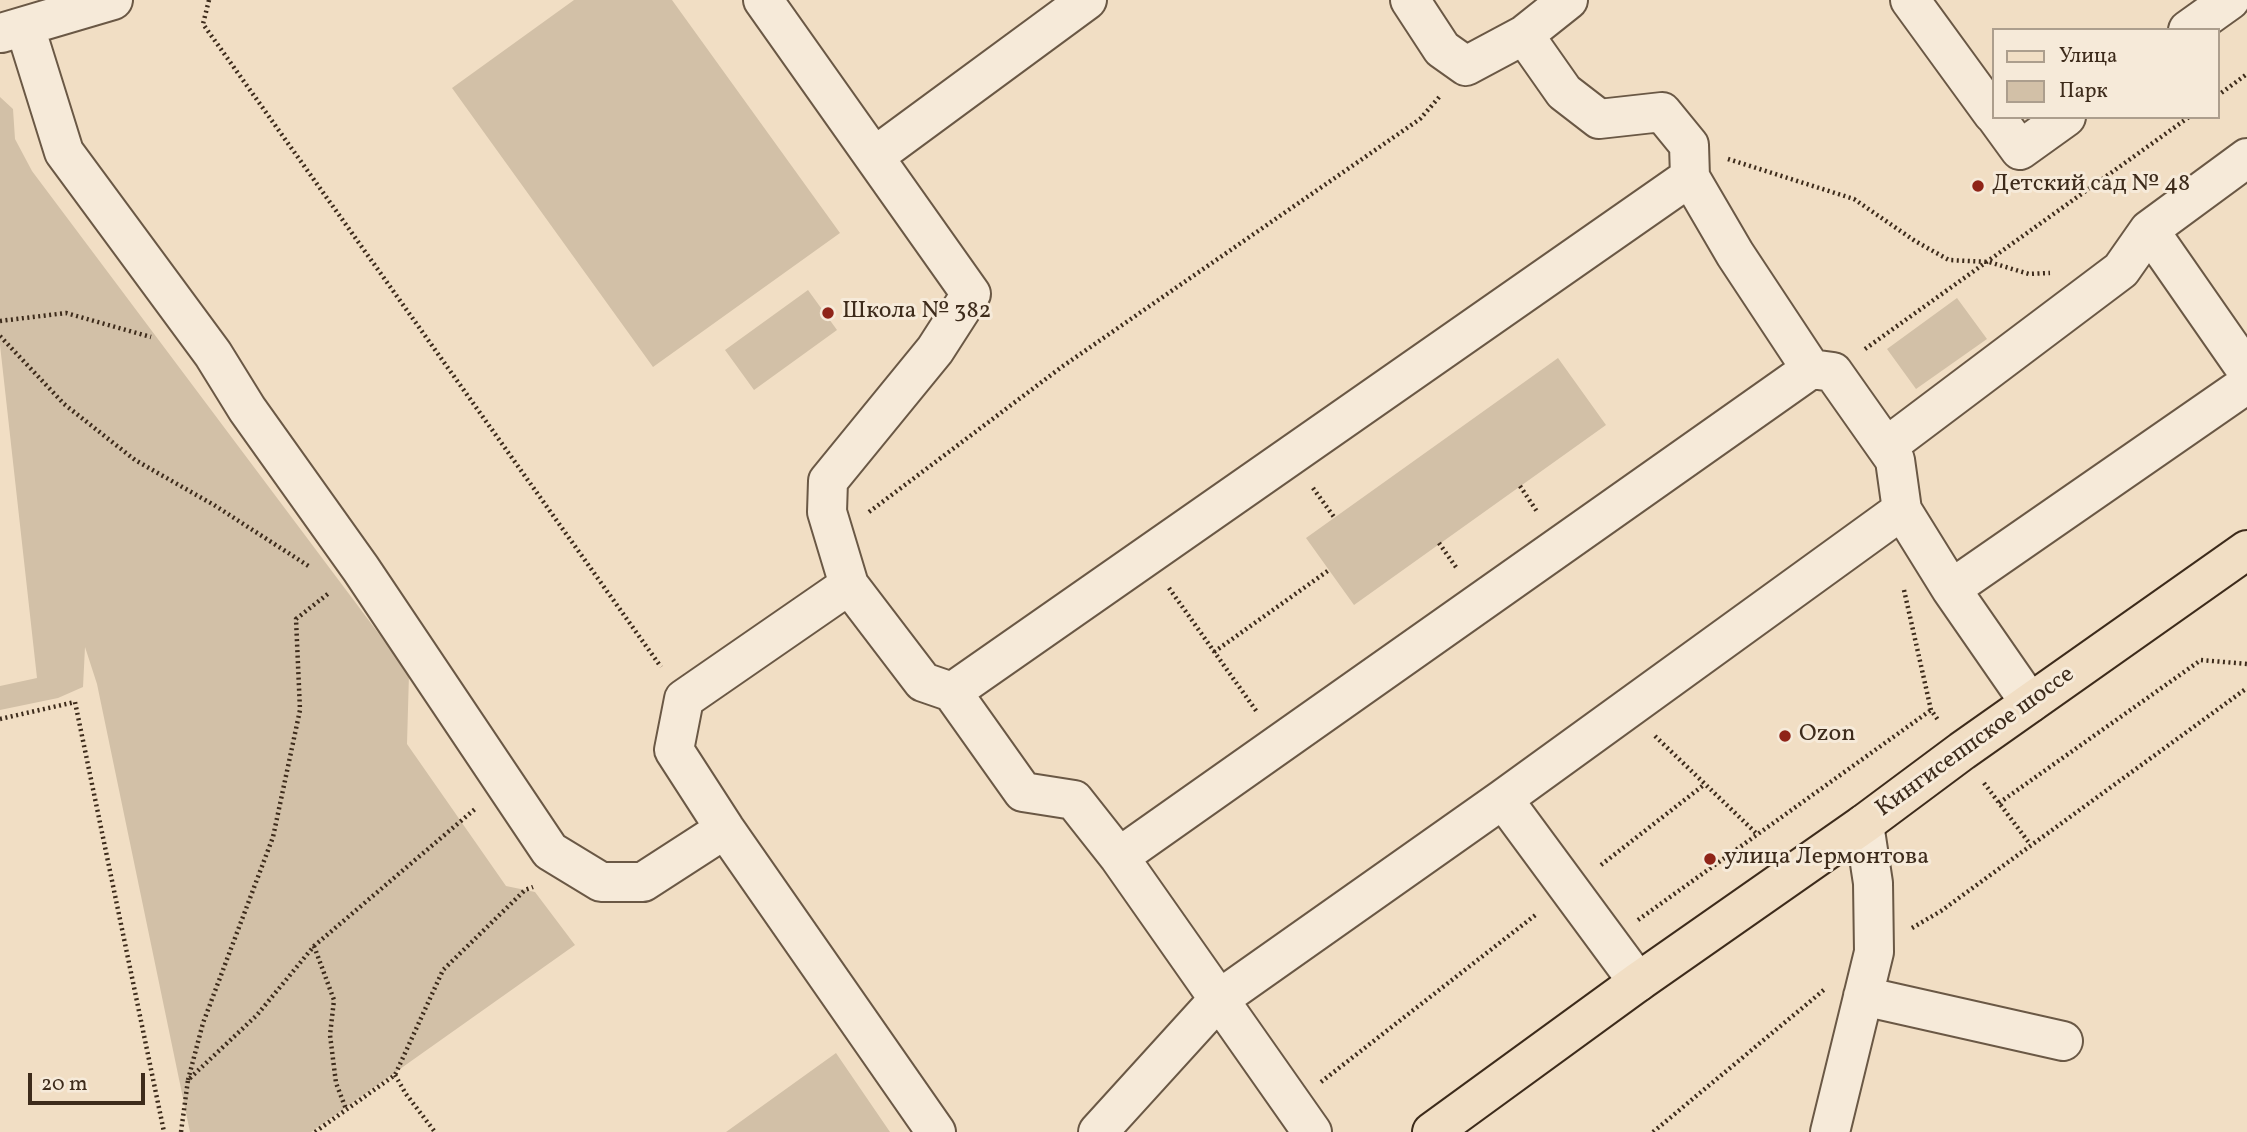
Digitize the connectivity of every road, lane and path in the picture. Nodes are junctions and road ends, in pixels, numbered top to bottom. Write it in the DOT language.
graph roads {
  1 [pos="113,0"];
  2 [pos="209,0"];
  3 [pos="763,0"];
  4 [pos="1087,0"];
  5 [pos="1410,0"];
  6 [pos="1568,0"];
  7 [pos="1910,0"];
  8 [pos="2230,0"];
  9 [pos="2191,28"];
  10 [pos="12,30"];
  11 [pos="1524,35"];
  12 [pos="1466,66"];
  13 [pos="2247,74"];
  14 [pos="2219,95"];
  15 [pos="1992,112"];
  16 [pos="1997,119"];
  17 [pos="2063,119"];
  18 [pos="2186,119"];
  19 [pos="875,156"];
  20 [pos="2247,158"];
  21 [pos="1690,161"];
  22 [pos="2149,230"];
  23 [pos="1989,262"];
  24 [pos="2055,273"];
  25 [pos="0,321"];
  26 [pos="0,337"];
  27 [pos="213,354"];
  28 [pos="1822,370"];
  29 [pos="2247,371"];
  30 [pos="2247,384"];
  31 [pos="1886,447"];
  32 [pos="1902,510"];
  33 [pos="835,538"];
  34 [pos="2247,550"];
  35 [pos="1146,556"];
  36 [pos="361,569"];
  37 [pos="1329,570"];
  38 [pos="849,585"];
  39 [pos="1903,588"];
  40 [pos="1951,589"];
  41 [pos="296,619"];
  42 [pos="1214,652"];
  43 [pos="2247,664"];
  44 [pos="2247,688"];
  45 [pos="951,692"];
  46 [pos="684,699"];
  47 [pos="2030,703"];
  48 [pos="1627,708"];
  49 [pos="0,719"];
  50 [pos="1280,744"];
  51 [pos="505,783"];
  52 [pos="1705,784"];
  53 [pos="1503,799"];
  54 [pos="1999,803"];
  55 [pos="1864,824"];
  56 [pos="725,829"];
  57 [pos="1757,834"];
  58 [pos="1119,858"];
  59 [pos="575,866"];
  60 [pos="1569,889"];
  61 [pos="1595,924"];
  62 [pos="314,946"];
  63 [pos="1874,952"];
  64 [pos="1638,982"];
  65 [pos="1827,988"];
  66 [pos="1863,996"];
  67 [pos="1218,1000"];
  68 [pos="2063,1041"];
  69 [pos="395,1075"];
  70 [pos="188,1080"];
  71 [pos="346,1109"];
  72 [pos="1302,1118"];
  73 [pos="164,1132"];
  74 [pos="181,1132"];
  75 [pos="315,1132"];
  76 [pos="435,1132"];
  77 [pos="936,1132"];
  78 [pos="1098,1132"];
  79 [pos="1432,1132"];
  80 [pos="1653,1132"];
  81 [pos="1830,1132"];
  1 -- 10 [label="street"];
  2 -- 46 [label="path"];
  3 -- 19 [label="street"];
  4 -- 19 [label="street"];
  5 -- 12 [label="street"];
  6 -- 11 [label="street"];
  7 -- 15 [label="street"];
  8 -- 9 [label="street"];
  10 -- 27 [label="street"];
  11 -- 12 [label="street"];
  11 -- 21 [label="street"];
  12 -- 33 [label="path"];
  13 -- 14 [label="path"];
  16 -- 17 [label="street"];
  18 -- 23 [label="path"];
  19 -- 33 [label="street"];
  20 -- 22 [label="street"];
  21 -- 23 [label="path"];
  21 -- 28 [label="street"];
  21 -- 35 [label="street"];
  22 -- 29 [label="street"];
  22 -- 31 [label="street"];
  23 -- 24 [label="path"];
  23 -- 28 [label="path"];
  25 -- 27 [label="path"];
  26 -- 36 [label="path"];
  27 -- 36 [label="street"];
  28 -- 31 [label="street"];
  28 -- 50 [label="street"];
  30 -- 40 [label="street"];
  31 -- 32 [label="street"];
  32 -- 40 [label="street"];
  32 -- 48 [label="street"];
  33 -- 38 [label="street"];
  34 -- 47 [label="main road, Кингисеппское шоссе"];
  35 -- 42 [label="path"];
  35 -- 45 [label="street"];
  36 -- 51 [label="street"];
  37 -- 42 [label="path"];
  38 -- 45 [label="street"];
  38 -- 46 [label="street"];
  39 -- 57 [label="path"];
  40 -- 47 [label="street"];
  41 -- 70 [label="path"];
  42 -- 50 [label="path"];
  43 -- 54 [label="path"];
  44 -- 63 [label="path"];
  45 -- 58 [label="street"];
  46 -- 56 [label="street"];
  47 -- 55 [label="main road, Кингисеппское шоссе"];
  48 -- 52 [label="path"];
  48 -- 53 [label="street"];
  49 -- 73 [label="path"];
  50 -- 58 [label="street"];
  51 -- 59 [label="street"];
  51 -- 62 [label="path"];
  52 -- 57 [label="path"];
  52 -- 60 [label="path"];
  53 -- 60 [label="street"];
  53 -- 67 [label="street"];
  55 -- 63 [label="street"];
  55 -- 64 [label="main road, Кингисеппское шоссе"];
  56 -- 59 [label="street"];
  56 -- 77 [label="street"];
  57 -- 61 [label="path"];
  58 -- 67 [label="street"];
  59 -- 69 [label="path"];
  60 -- 61 [label="street"];
  60 -- 72 [label="path"];
  61 -- 64 [label="street"];
  62 -- 70 [label="path"];
  62 -- 71 [label="path"];
  63 -- 66 [label="street"];
  64 -- 79 [label="main road, Кингисеппское шоссе"];
  65 -- 80 [label="path"];
  66 -- 68 [label="street"];
  66 -- 81 [label="street"];
  67 -- 72 [label="street"];
  67 -- 78 [label="street"];
  69 -- 71 [label="path"];
  69 -- 76 [label="path"];
  70 -- 74 [label="path"];
  71 -- 75 [label="path"];
}
